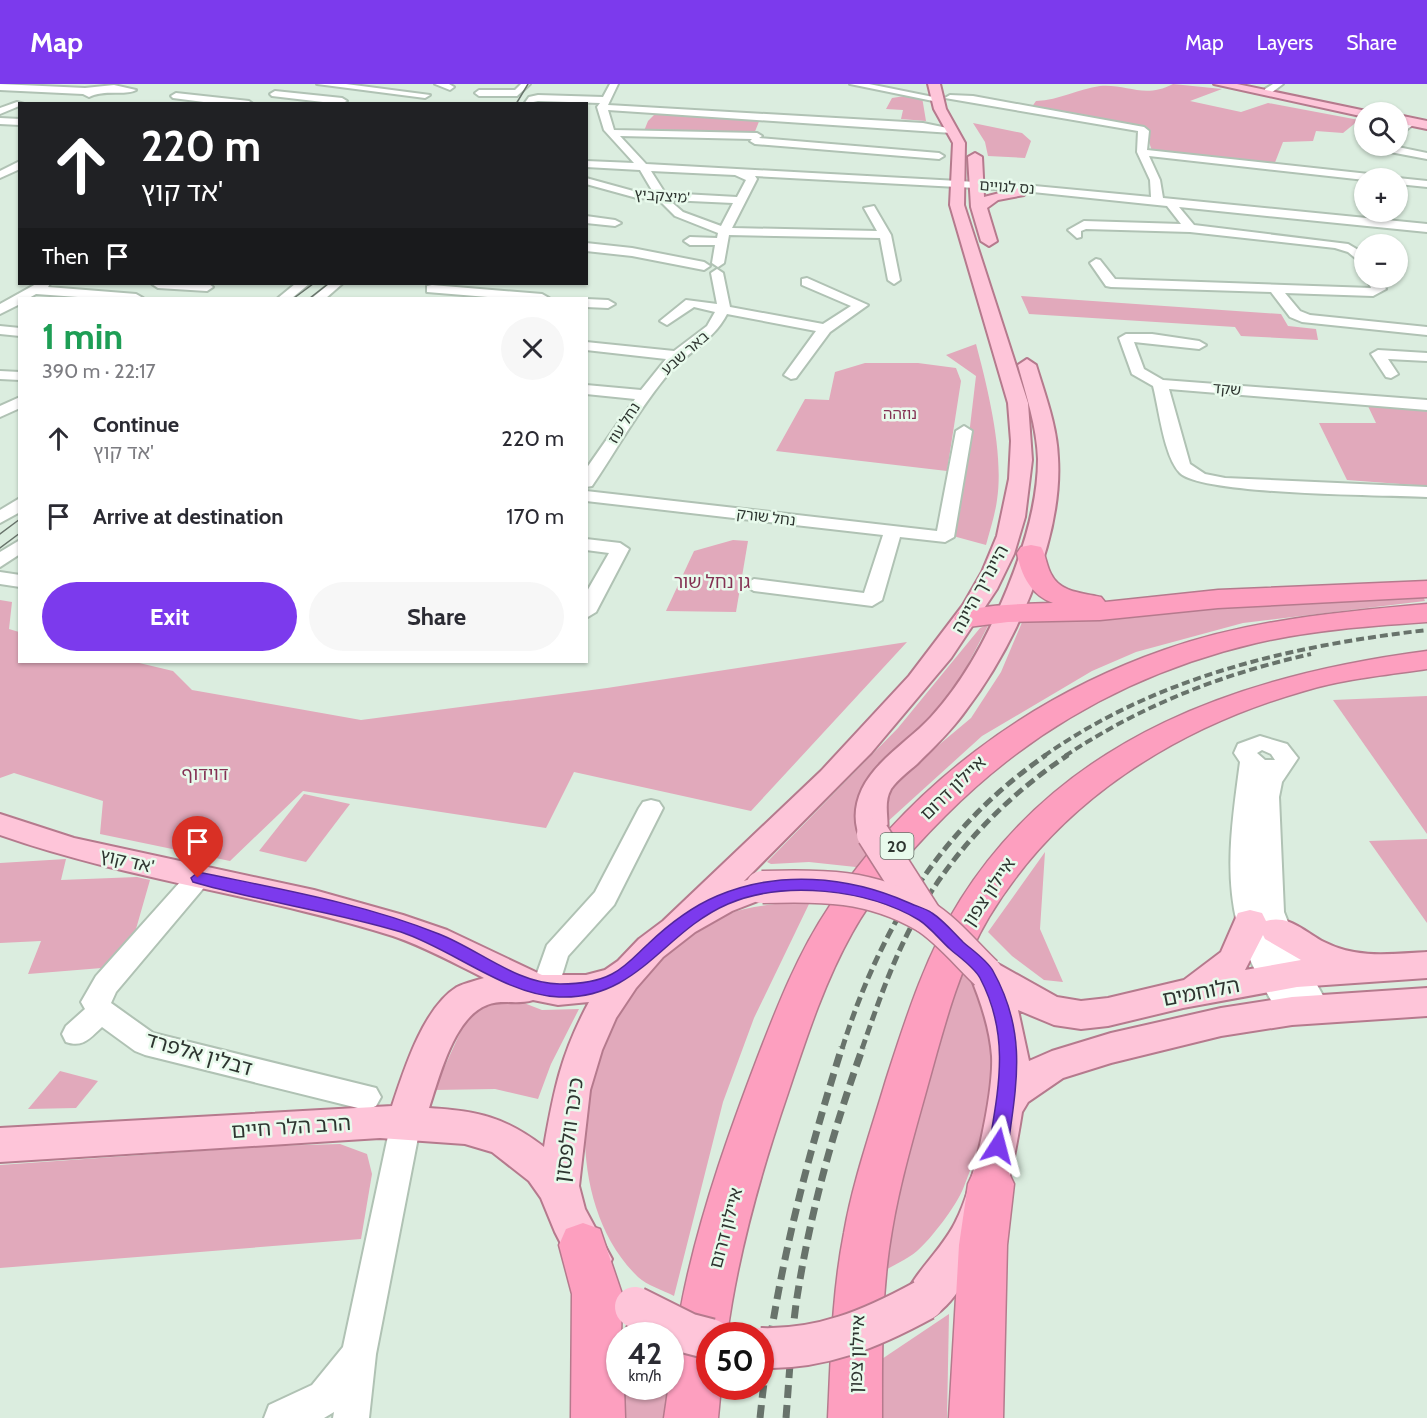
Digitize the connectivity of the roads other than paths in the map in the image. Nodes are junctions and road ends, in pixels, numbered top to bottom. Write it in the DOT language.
graph roads {
  1 [pos="72,84"];
  2 [pos="281,84"];
  3 [pos="321,84"];
  4 [pos="372,84"];
  5 [pos="486,84"];
  6 [pos="614,84"];
  7 [pos="854,84"];
  8 [pos="934,84"];
  9 [pos="946,84"];
  10 [pos="1220,84"];
  11 [pos="1233,84"];
  12 [pos="1279,84"];
  13 [pos="871,85"];
  14 [pos="44,86"];
  15 [pos="0,87"];
  16 [pos="356,87"];
  17 [pos="198,88"];
  18 [pos="523,88"];
  19 [pos="62,89"];
  20 [pos="132,90"];
  21 [pos="1268,91"];
  22 [pos="900,92"];
  23 [pos="275,93"];
  24 [pos="425,94"];
  25 [pos="572,98"];
  26 [pos="944,98"];
  27 [pos="327,99"];
  28 [pos="173,100"];
  29 [pos="256,100"];
  30 [pos="349,101"];
  31 [pos="18,102"];
  32 [pos="530,102"];
  33 [pos="588,103"];
  34 [pos="603,107"];
  35 [pos="1354,108"];
  36 [pos="1354,111"];
  37 [pos="764,117"];
  38 [pos="1,119"];
  39 [pos="1408,120"];
  40 [pos="1408,121"];
  41 [pos="18,122"];
  42 [pos="1412,122"];
  43 [pos="872,123"];
  44 [pos="1427,124"];
  45 [pos="950,125"];
  46 [pos="1408,125"];
  47 [pos="926,126"];
  48 [pos="595,130"];
  49 [pos="610,131"];
  50 [pos="756,138"];
  51 [pos="939,147"];
  52 [pos="1408,151"];
  53 [pos="750,152"];
  54 [pos="1142,152"];
  55 [pos="1427,156"];
  56 [pos="588,164"];
  57 [pos="18,166"];
  58 [pos="742,168"];
  59 [pos="646,174"];
  60 [pos="1354,175"];
  61 [pos="752,179"];
  62 [pos="6,181"];
  63 [pos="905,181"];
  64 [pos="1408,182"];
  65 [pos="589,184"];
  66 [pos="1427,184"];
  67 [pos="970,187"];
  68 [pos="1016,189"];
  69 [pos="658,194"];
  70 [pos="739,200"];
  71 [pos="1166,202"];
  72 [pos="870,208"];
  73 [pos="588,219"];
  74 [pos="615,223"];
  75 [pos="1190,228"];
  76 [pos="1427,230"];
  77 [pos="1077,234"];
  78 [pos="885,235"];
  79 [pos="722,237"];
  80 [pos="690,241"];
  81 [pos="588,247"];
  82 [pos="1354,251"];
  83 [pos="995,262"];
  84 [pos="1096,263"];
  85 [pos="724,268"];
  86 [pos="894,280"];
  87 [pos="807,282"];
  88 [pos="210,285"];
  89 [pos="302,285"];
  90 [pos="335,285"];
  91 [pos="434,286"];
  92 [pos="39,287"];
  93 [pos="1378,288"];
  94 [pos="1276,290"];
  95 [pos="25,297"];
  96 [pos="127,297"];
  97 [pos="193,297"];
  98 [pos="285,297"];
  99 [pos="319,297"];
  100 [pos="422,297"];
  101 [pos="533,297"];
  102 [pos="588,303"];
  103 [pos="608,304"];
  104 [pos="724,308"];
  105 [pos="667,321"];
  106 [pos="825,329"];
  107 [pos="1427,329"];
  108 [pos="0,330"];
  109 [pos="18,332"];
  110 [pos="1199,345"];
  111 [pos="588,346"];
  112 [pos="1023,351"];
  113 [pos="677,356"];
  114 [pos="1427,357"];
  115 [pos="1390,374"];
  116 [pos="0,375"];
  117 [pos="790,375"];
  118 [pos="18,376"];
  119 [pos="1160,384"];
  120 [pos="588,389"];
  121 [pos="643,395"];
  122 [pos="18,401"];
  123 [pos="1427,405"];
  124 [pos="0,412"];
  125 [pos="964,431"];
  126 [pos="588,479"];
  127 [pos="1427,492"];
  128 [pos="588,496"];
  129 [pos="18,504"];
  130 [pos="0,518"];
  131 [pos="893,531"];
  132 [pos="588,544"];
  133 [pos="18,547"];
  134 [pos="1031,553"];
  135 [pos="0,561"];
  136 [pos="0,578"];
  137 [pos="18,582"];
  138 [pos="18,583"];
  139 [pos="0,585"];
  140 [pos="754,585"];
  141 [pos="1427,589"];
  142 [pos="1168,603"];
  143 [pos="588,608"];
  144 [pos="1008,613"];
  145 [pos="1427,614"];
  146 [pos="968,618"];
  147 [pos="1427,660"];
  148 [pos="651,808"];
  149 [pos="0,824"];
  150 [pos="198,878"];
  151 [pos="926,917"];
  152 [pos="1264,926"];
  153 [pos="676,927"];
  154 [pos="1427,964"];
  155 [pos="1387,967"];
  156 [pos="629,971"];
  157 [pos="1285,977"];
  158 [pos="993,982"];
  159 [pos="541,989"];
  160 [pos="1184,994"];
  161 [pos="1427,1002"];
  162 [pos="1304,1010"];
  163 [pos="101,1011"];
  164 [pos="76,1034"];
  165 [pos="366,1097"];
  166 [pos="1004,1110"];
  167 [pos="406,1122"];
  168 [pos="0,1145"];
  169 [pos="991,1184"];
  170 [pos="560,1191"];
  171 [pos="583,1245"];
  172 [pos="696,1335"];
  173 [pos="774,1348"];
  174 [pos="359,1354"];
  175 [pos="282,1418"];
  176 [pos="351,1418"];
  177 [pos="598,1418"];
  178 [pos="691,1418"];
  179 [pos="855,1418"];
  180 [pos="976,1418"];
  1 -- 19 [label="street"];
  2 -- 23 [label="street"];
  3 -- 16 [label="street"];
  4 -- 16 [label="street"];
  5 -- 18 [label="street"];
  6 -- 34 [label="street"];
  7 -- 13 [label="street"];
  8 -- 26 [label="main road, היינריך היינה"];
  9 -- 26 [label="main road, היינריך היינה"];
  10 -- 36 [label="main road"];
  11 -- 21 [label="main road"];
  12 -- 21 [label="street"];
  13 -- 22 [label="street"];
  14 -- 15 [label="street"];
  14 -- 19 [label="street"];
  14 -- 31 [label="street"];
  16 -- 24 [label="street"];
  16 -- 27 [label="street"];
  17 -- 29 [label="street"];
  19 -- 20 [label="street"];
  21 -- 35 [label="main road"];
  22 -- 26 [label="street"];
  22 -- 43 [label="street"];
  23 -- 27 [label="street"];
  23 -- 29 [label="street"];
  25 -- 32 [label="street"];
  26 -- 45 [label="main road, היינריך היינה"];
  26 -- 54 [label="street"];
  26 -- 67 [label="main road, היינריך היינה"];
  27 -- 30 [label="street"];
  28 -- 29 [label="street"];
  31 -- 38 [label="street"];
  33 -- 34 [label="street"];
  34 -- 37 [label="street"];
  34 -- 49 [label="street"];
  37 -- 43 [label="street"];
  37 -- 50 [label="street"];
  38 -- 41 [label="street"];
  39 -- 44 [label="main road"];
  40 -- 42 [label="main road"];
  42 -- 44 [label="main road"];
  42 -- 46 [label="street"];
  43 -- 47 [label="street"];
  45 -- 47 [label="street"];
  45 -- 67 [label="main road, היינריך היינה"];
  47 -- 51 [label="street"];
  48 -- 49 [label="street"];
  49 -- 50 [label="street"];
  49 -- 59 [label="street"];
  50 -- 51 [label="street"];
  50 -- 53 [label="street"];
  51 -- 63 [label="street"];
  52 -- 55 [label="street"];
  54 -- 60 [label="street"];
  54 -- 71 [label="street"];
  56 -- 59 [label="street, נס לגויים"];
  57 -- 62 [label="street"];
  58 -- 59 [label="street, נס לגויים"];
  58 -- 61 [label="street"];
  58 -- 63 [label="street, נס לגויים"];
  59 -- 61 [label="street, נס לגויים"];
  59 -- 69 [label="street"];
  61 -- 67 [label="street, נס לגויים"];
  61 -- 70 [label="street"];
  63 -- 67 [label="street, נס לגויים"];
  64 -- 66 [label="street"];
  65 -- 69 [label="street, מיצקביץ'"];
  67 -- 68 [label="main road"];
  67 -- 68 [label="main road"];
  67 -- 83 [label="main road, היינריך היינה"];
  67 -- 146 [label="main road, היינריך היינה"];
  68 -- 71 [label="street, נס לגויים"];
  68 -- 71 [label="street, נס לגויים"];
  69 -- 70 [label="street, מיצקביץ'"];
  69 -- 79 [label="street"];
  70 -- 79 [label="street"];
  71 -- 75 [label="street"];
  71 -- 76 [label="street, נס לגויים"];
  72 -- 78 [label="street"];
  73 -- 74 [label="street"];
  75 -- 77 [label="street"];
  75 -- 82 [label="street"];
  78 -- 79 [label="street"];
  78 -- 86 [label="street"];
  79 -- 80 [label="street"];
  79 -- 85 [label="street"];
  81 -- 85 [label="street"];
  84 -- 94 [label="street"];
  85 -- 104 [label="street"];
  87 -- 106 [label="street"];
  88 -- 97 [label="street"];
  89 -- 98 [label="street"];
  90 -- 99 [label="street"];
  91 -- 100 [label="street"];
  91 -- 101 [label="street"];
  92 -- 95 [label="street"];
  92 -- 96 [label="street"];
  93 -- 94 [label="street"];
  94 -- 107 [label="street"];
  102 -- 103 [label="street"];
  104 -- 105 [label="street"];
  104 -- 106 [label="street"];
  104 -- 113 [label="street, באר שבע"];
  106 -- 117 [label="street"];
  108 -- 109 [label="street"];
  110 -- 119 [label="street, שקד"];
  111 -- 113 [label="street"];
  112 -- 134 [label="main road, היינריך היינה"];
  113 -- 121 [label="street, באר שבע"];
  114 -- 115 [label="street"];
  116 -- 118 [label="street"];
  119 -- 123 [label="street, שקד"];
  119 -- 127 [label="street"];
  120 -- 121 [label="street"];
  121 -- 126 [label="street, נחל עוז"];
  122 -- 124 [label="street"];
  125 -- 131 [label="street, נחל שורק"];
  128 -- 131 [label="street, נחל שורק"];
  129 -- 130 [label="street"];
  131 -- 140 [label="street"];
  132 -- 143 [label="street"];
  133 -- 135 [label="street"];
  134 -- 142 [label="highway"];
  134 -- 144 [label="main road, היינריך היינה"];
  136 -- 137 [label="street"];
  138 -- 139 [label="street"];
  141 -- 142 [label="highway"];
  142 -- 144 [label="highway"];
  144 -- 146 [label="highway"];
  144 -- 151 [label="main road, היינריך היינה, bridge"];
  145 -- 178 [label="highway, איילון דרום / 20"];
  146 -- 153 [label="main road, היינריך היינה"];
  147 -- 179 [label="highway, איילון צפון"];
  148 -- 159 [label="street"];
  149 -- 150 [label="main road, אד קוץ'"];
  150 -- 159 [label="main road, אד קוץ'"];
  150 -- 163 [label="street"];
  151 -- 153 [label="main road, כיכר וולפסון, bridge"];
  151 -- 158 [label="main road, כיכר וולפסון, bridge"];
  152 -- 152 [label="street"];
  152 -- 155 [label="main road"];
  152 -- 157 [label="street"];
  152 -- 160 [label="main road"];
  153 -- 156 [label="main road, כיכר וולפסון"];
  154 -- 155 [label="main road, הלוחמים"];
  155 -- 157 [label="main road, הלוחמים"];
  156 -- 159 [label="main road, אד קוץ'"];
  156 -- 170 [label="main road, כיכר וולפסון"];
  157 -- 160 [label="main road, הלוחמים"];
  157 -- 162 [label="street"];
  158 -- 160 [label="main road, הלוחמים"];
  158 -- 166 [label="main road"];
  159 -- 167 [label="main road"];
  161 -- 162 [label="main road, הלוחמים"];
  162 -- 166 [label="main road, הלוחמים"];
  163 -- 164 [label="street"];
  163 -- 165 [label="street, דבלין אלפרד"];
  166 -- 169 [label="main road"];
  167 -- 168 [label="main road, הרב הלר חיים"];
  167 -- 170 [label="main road, הרב הלר חיים"];
  167 -- 174 [label="street"];
  169 -- 173 [label="main road, bridge"];
  169 -- 180 [label="highway"];
  170 -- 171 [label="main road, כיכר וולפסון"];
  171 -- 172 [label="main road, כיכר וולפסון, bridge"];
  171 -- 177 [label="highway"];
  174 -- 175 [label="street"];
  174 -- 176 [label="street"];
}
